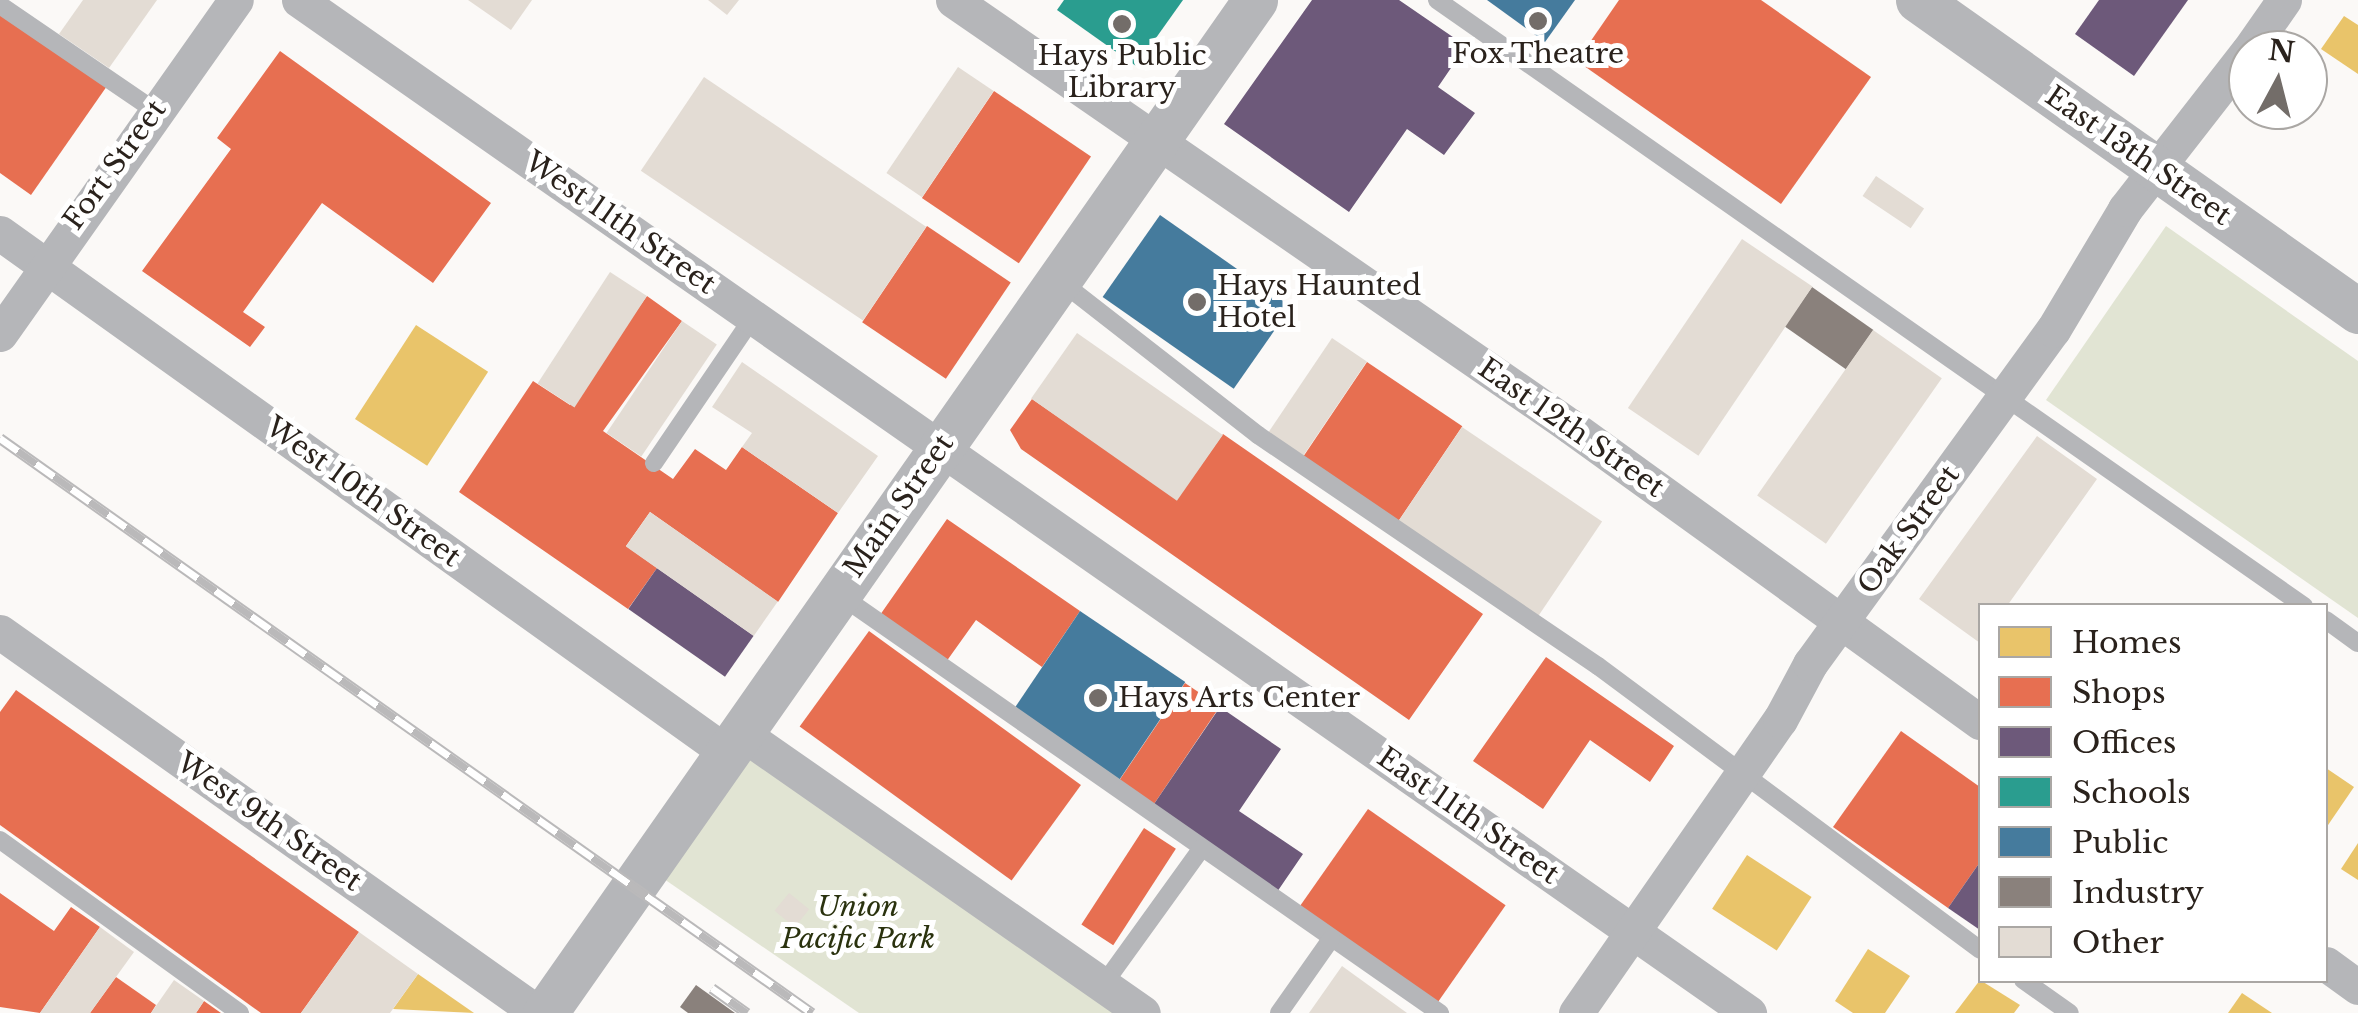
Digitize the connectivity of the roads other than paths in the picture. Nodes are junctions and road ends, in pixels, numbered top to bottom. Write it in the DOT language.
graph roads {
  1 [pos="236,0"];
  2 [pos="299,0"];
  3 [pos="953,0"];
  4 [pos="1256,0"];
  5 [pos="1437,0"];
  6 [pos="1918,0"];
  7 [pos="2284,0"];
  8 [pos="0,5"];
  9 [pos="2263,30"];
  10 [pos="2228,76"];
  11 [pos="154,110"];
  12 [pos="1156,142"];
  13 [pos="2156,167"];
  14 [pos="0,233"];
  15 [pos="44,264"];
  16 [pos="1058,280"];
  17 [pos="2358,311"];
  18 [pos="754,316"];
  19 [pos="0,334"];
  20 [pos="2004,400"];
  21 [pos="941,447"];
  22 [pos="654,463"];
  23 [pos="838,593"];
  24 [pos="2300,603"];
  25 [pos="2328,621"];
  26 [pos="1840,623"];
  27 [pos="0,632"];
  28 [pos="2358,642"];
  29 [pos="1978,721"];
  30 [pos="733,742"];
  31 [pos="1743,773"];
  32 [pos="0,840"];
  33 [pos="1202,850"];
  34 [pos="1633,931"];
  35 [pos="1332,939"];
  36 [pos="1978,949"];
  37 [pos="2328,966"];
  38 [pos="2027,983"];
  39 [pos="1103,986"];
  40 [pos="2358,988"];
  41 [pos="240,1013"];
  42 [pos="542,1013"];
  43 [pos="1142,1013"];
  44 [pos="1278,1013"];
  45 [pos="1440,1013"];
  46 [pos="1576,1013"];
  47 [pos="1748,1013"];
  48 [pos="2070,1013"];
  1 -- 11 [label="street, Fort Street"];
  2 -- 18 [label="street, West 11th Street"];
  3 -- 12 [label="street, East 12th Street"];
  4 -- 12 [label="street, Main Street"];
  5 -- 20 [label="lane"];
  6 -- 13 [label="street, East 13th Street"];
  7 -- 9 [label="street, Oak Street"];
  8 -- 11 [label="lane"];
  10 -- 13 [label="street, Oak Street"];
  11 -- 15 [label="street, Fort Street"];
  12 -- 16 [label="street, Main Street"];
  12 -- 26 [label="street, East 12th Street"];
  13 -- 17 [label="street, East 13th Street"];
  13 -- 20 [label="street, Oak Street"];
  14 -- 15 [label="street, West 10th Street"];
  15 -- 19 [label="street, Fort Street"];
  15 -- 30 [label="street, West 10th Street"];
  16 -- 21 [label="street, Main Street"];
  16 -- 31 [label="lane"];
  18 -- 21 [label="street, West 11th Street"];
  18 -- 22 [label="lane"];
  20 -- 24 [label="lane"];
  20 -- 26 [label="street, Oak Street"];
  21 -- 23 [label="street, Main Street"];
  21 -- 34 [label="street, East 11th Street"];
  23 -- 30 [label="street, Main Street"];
  23 -- 33 [label="lane"];
  25 -- 28 [label="lane"];
  26 -- 29 [label="street, East 12th Street"];
  26 -- 31 [label="street, Oak Street"];
  27 -- 42 [label="street, West 9th Street"];
  30 -- 39 [label="street, West 10th Street"];
  30 -- 42 [label="street, Main Street"];
  31 -- 34 [label="street, Oak Street"];
  31 -- 36 [label="lane"];
  32 -- 41 [label="lane"];
  33 -- 35 [label="lane"];
  33 -- 39 [label="lane"];
  34 -- 46 [label="street, Oak Street"];
  34 -- 47 [label="street, East 11th Street"];
  35 -- 44 [label="lane"];
  35 -- 45 [label="lane"];
  37 -- 40 [label="street"];
  38 -- 48 [label="lane"];
  39 -- 43 [label="street, West 10th Street"];
}
